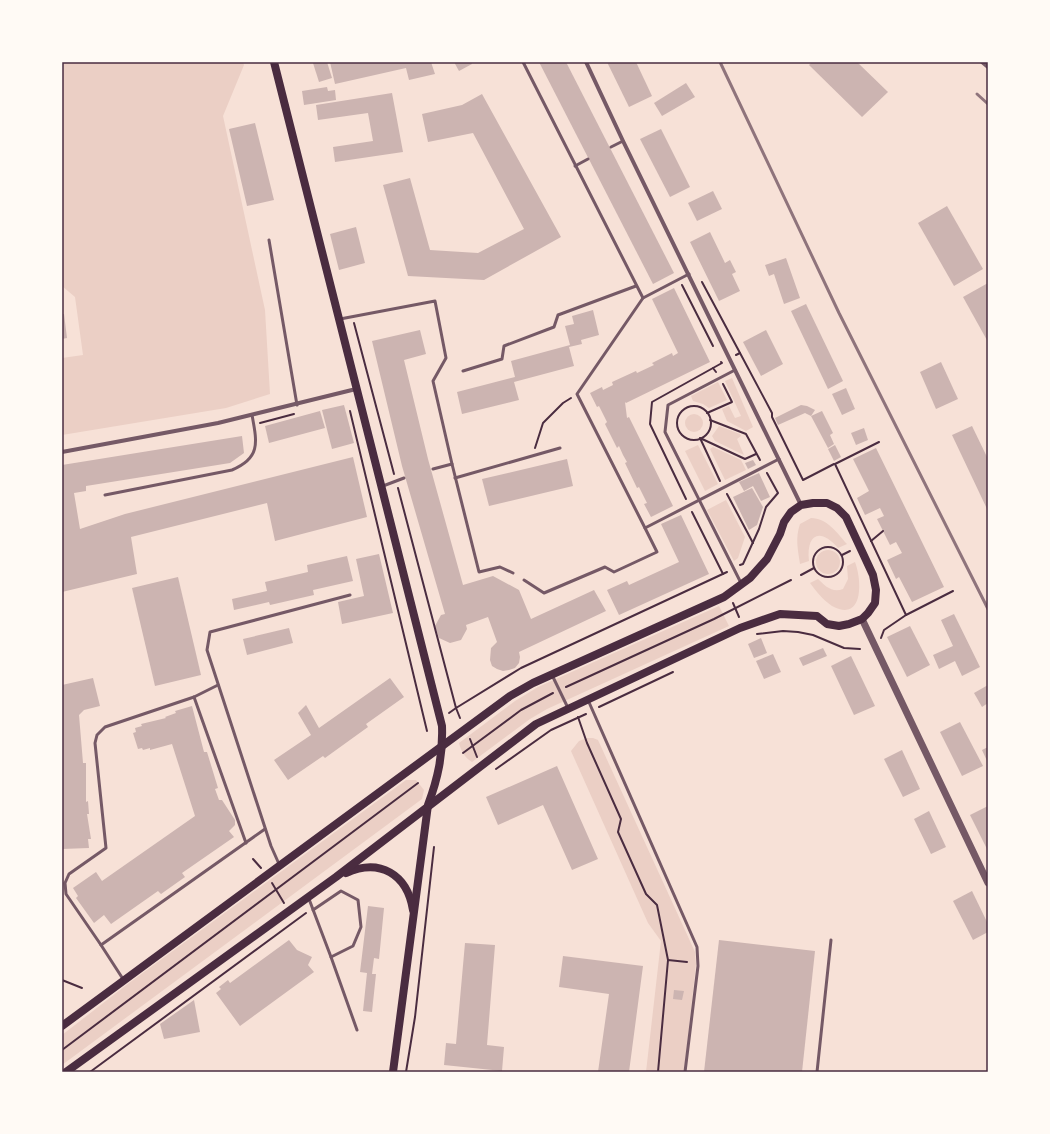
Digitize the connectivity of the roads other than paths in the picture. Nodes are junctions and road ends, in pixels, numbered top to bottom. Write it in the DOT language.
graph roads {
  1 [pos="523,62"];
  2 [pos="586,62"];
  3 [pos="982,62"];
  4 [pos="276,63"];
  5 [pos="988,67"];
  6 [pos="623,141"];
  7 [pos="611,147"];
  8 [pos="588,159"];
  9 [pos="575,166"];
  10 [pos="269,240"];
  11 [pos="689,274"];
  12 [pos="636,286"];
  13 [pos="642,298"];
  14 [pos="338,319"];
  15 [pos="735,370"];
  16 [pos="463,371"];
  17 [pos="356,389"];
  18 [pos="297,405"];
  19 [pos="252,416"];
  20 [pos="560,448"];
  21 [pos="62,452"];
  22 [pos="779,458"];
  23 [pos="452,464"];
  24 [pos="433,469"];
  25 [pos="404,478"];
  26 [pos="455,478"];
  27 [pos="381,486"];
  28 [pos="105,495"];
  29 [pos="699,501"];
  30 [pos="801,505"];
  31 [pos="645,528"];
  32 [pos="513,573"];
  33 [pos="524,580"];
  34 [pos="742,585"];
  35 [pos="350,595"];
  36 [pos="862,619"];
  37 [pos="552,674"];
  38 [pos="218,685"];
  39 [pos="194,697"];
  40 [pos="587,699"];
  41 [pos="568,708"];
  42 [pos="443,746"];
  43 [pos="428,805"];
  44 [pos="265,829"];
  45 [pos="246,843"];
  46 [pos="280,866"];
  47 [pos="336,877"];
  48 [pos="988,883"];
  49 [pos="308,897"];
  50 [pos="313,910"];
  51 [pos="413,925"];
  52 [pos="832,940"];
  53 [pos="101,945"];
  54 [pos="331,957"];
  55 [pos="123,980"];
  56 [pos="62,1026"];
  57 [pos="357,1030"];
  58 [pos="66,1072"];
  59 [pos="393,1072"];
  60 [pos="685,1072"];
  61 [pos="817,1072"];
  1 -- 9 [label="lane"];
  2 -- 6 [label="street"];
  3 -- 5 [label="street"];
  4 -- 14 [label="main road"];
  6 -- 7 [label="lane"];
  6 -- 11 [label="street"];
  8 -- 9 [label="lane"];
  9 -- 12 [label="lane"];
  10 -- 18 [label="lane"];
  11 -- 13 [label="lane"];
  11 -- 15 [label="street"];
  12 -- 13 [label="lane"];
  12 -- 16 [label="lane"];
  13 -- 31 [label="lane"];
  14 -- 17 [label="main road"];
  14 -- 23 [label="lane"];
  15 -- 22 [label="street"];
  15 -- 29 [label="lane"];
  17 -- 18 [label="street"];
  17 -- 27 [label="main road"];
  18 -- 19 [label="street"];
  19 -- 21 [label="street"];
  19 -- 28 [label="lane"];
  20 -- 26 [label="lane"];
  22 -- 29 [label="lane"];
  22 -- 30 [label="street"];
  23 -- 24 [label="lane"];
  23 -- 26 [label="lane"];
  25 -- 27 [label="lane"];
  26 -- 32 [label="lane"];
  27 -- 42 [label="main road"];
  29 -- 31 [label="lane"];
  29 -- 34 [label="lane"];
  30 -- 34 [label="main road"];
  30 -- 36 [label="main road"];
  31 -- 33 [label="lane"];
  34 -- 37 [label="main road"];
  35 -- 38 [label="lane"];
  36 -- 40 [label="main road"];
  36 -- 48 [label="street"];
  37 -- 41 [label="lane"];
  37 -- 42 [label="main road"];
  38 -- 39 [label="lane"];
  38 -- 44 [label="lane"];
  39 -- 45 [label="lane"];
  39 -- 53 [label="lane"];
  40 -- 41 [label="main road"];
  40 -- 60 [label="lane"];
  41 -- 43 [label="main road"];
  42 -- 43 [label="main road"];
  42 -- 46 [label="main road"];
  43 -- 47 [label="main road"];
  43 -- 51 [label="main road"];
  44 -- 45 [label="lane"];
  44 -- 46 [label="lane"];
  45 -- 53 [label="lane"];
  46 -- 55 [label="main road"];
  47 -- 49 [label="main road"];
  47 -- 51 [label="main road"];
  49 -- 50 [label="lane"];
  49 -- 58 [label="main road"];
  50 -- 54 [label="lane"];
  50 -- 54 [label="lane"];
  51 -- 59 [label="main road"];
  52 -- 61 [label="lane"];
  53 -- 55 [label="lane"];
  54 -- 57 [label="lane"];
  55 -- 56 [label="main road"];
}
